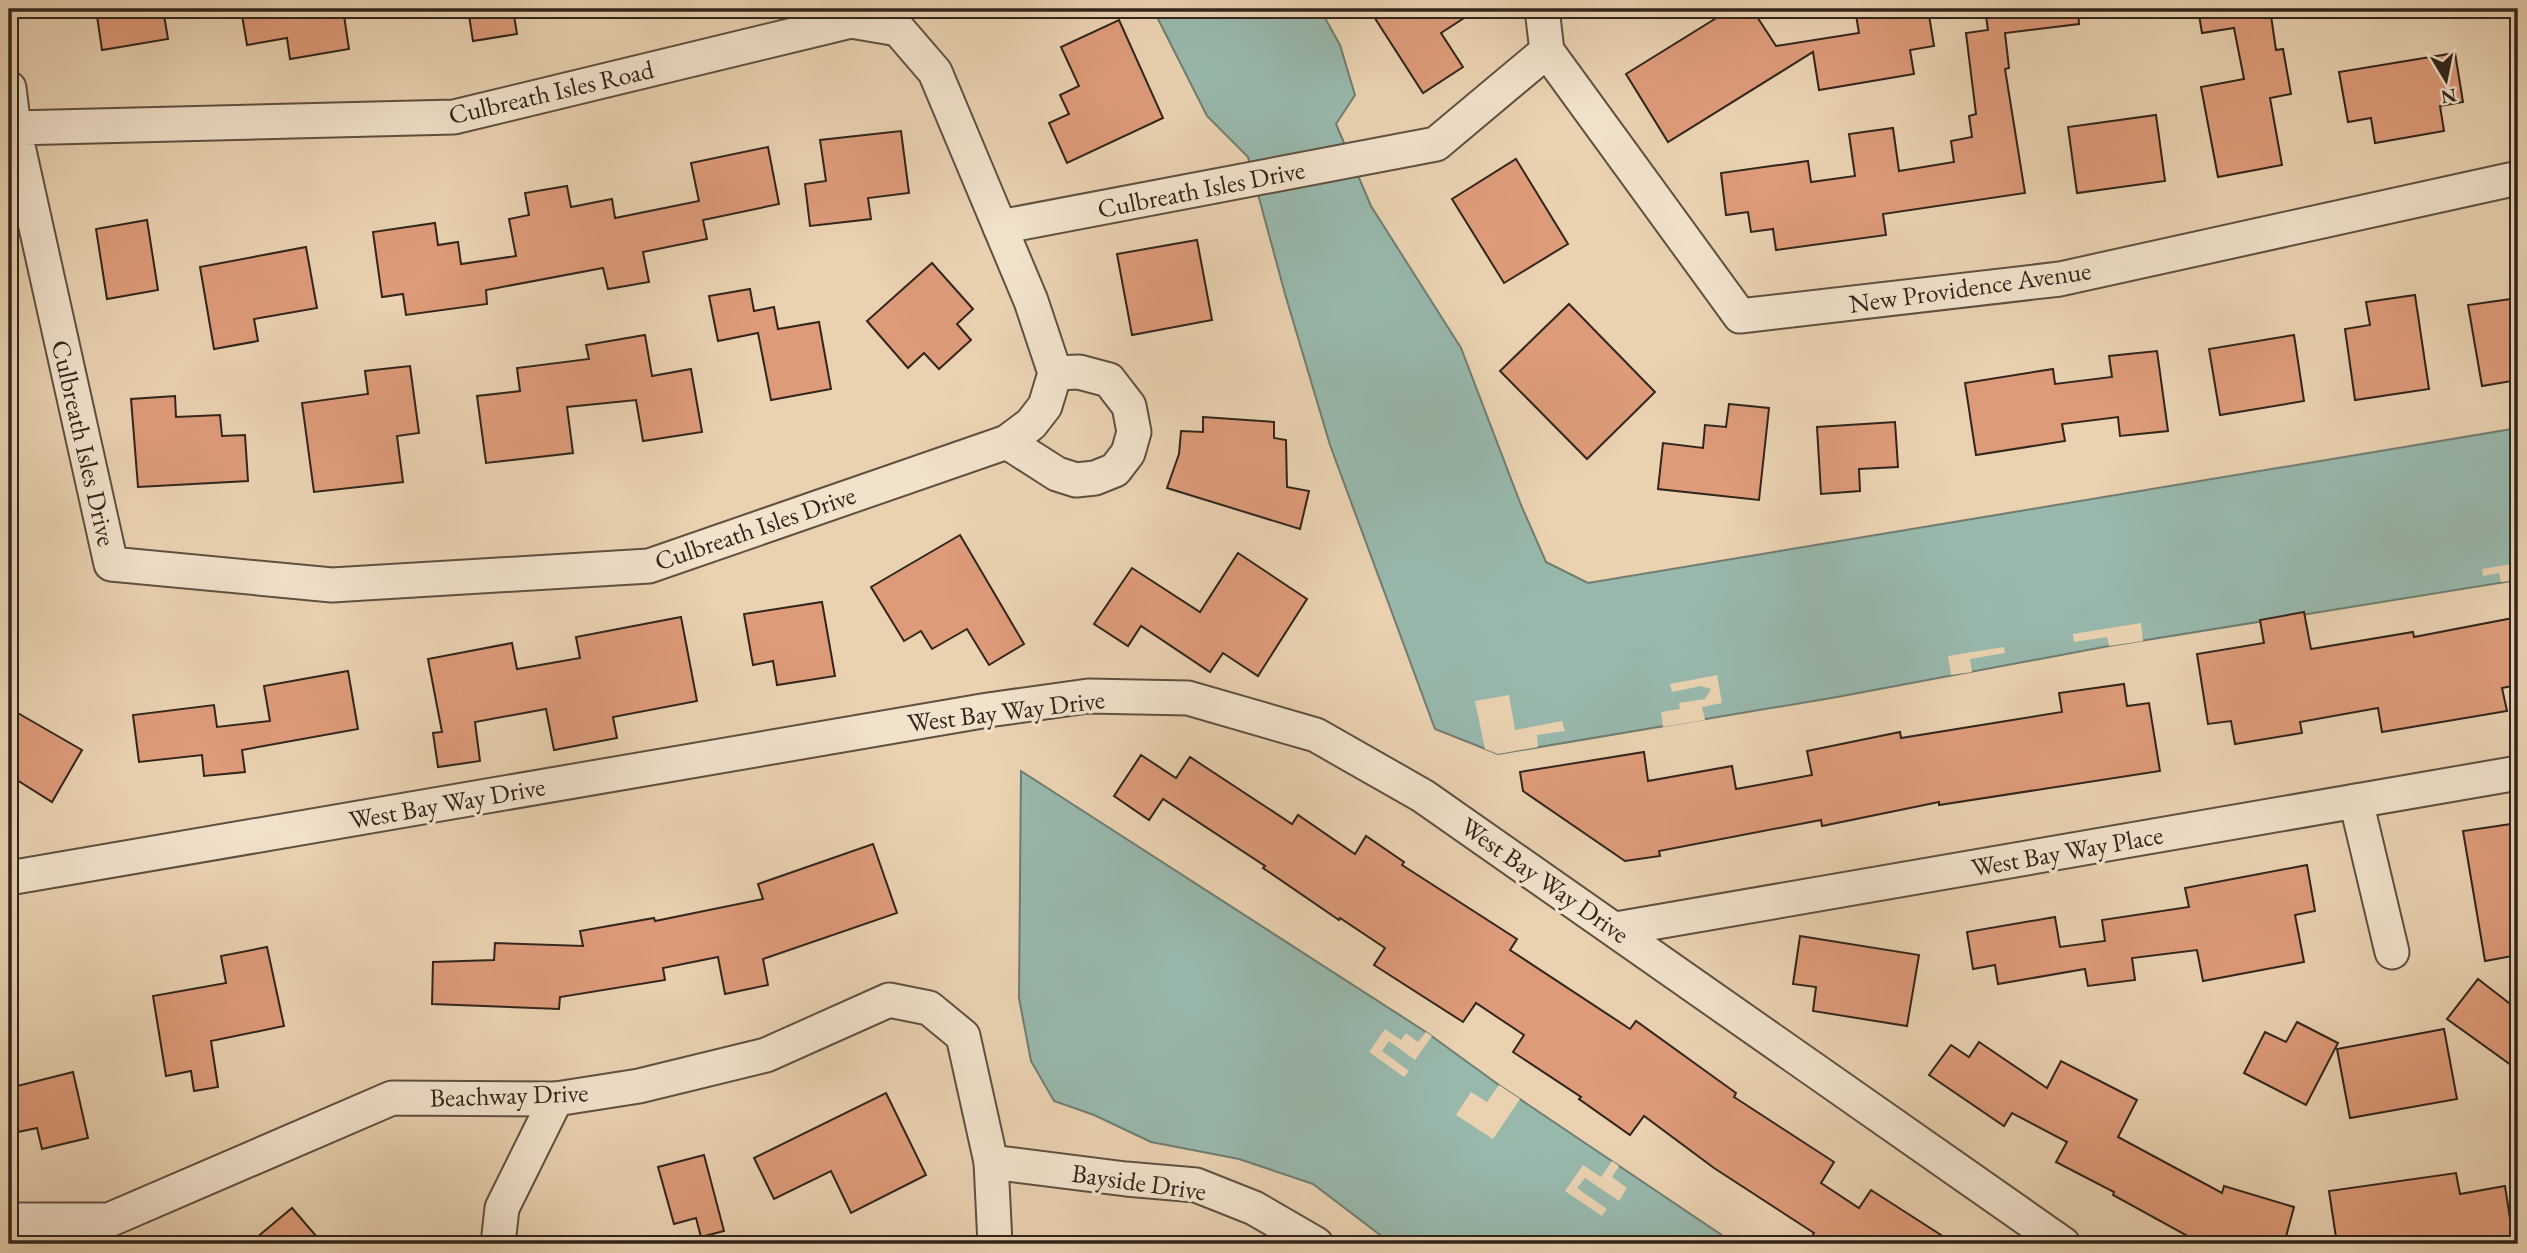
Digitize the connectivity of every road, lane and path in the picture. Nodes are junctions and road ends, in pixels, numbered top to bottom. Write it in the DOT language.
graph roads {
  1 [pos="1542,9"];
  2 [pos="1548,51"];
  3 [pos="9,88"];
  4 [pos="14,128"];
  5 [pos="2518,178"];
  6 [pos="1000,227"];
  7 [pos="1055,373"];
  8 [pos="1007,442"];
  9 [pos="2518,773"];
  10 [pos="2356,801"];
  11 [pos="9,878"];
  12 [pos="1616,929"];
  13 [pos="2392,952"];
  14 [pos="556,1099"];
  15 [pos="991,1161"];
  16 [pos="9,1220"];
  17 [pos="498,1244"];
  18 [pos="995,1244"];
  19 [pos="1317,1244"];
  20 [pos="2063,1244"];
  1 -- 2 [label="street"];
  2 -- 5 [label="street, New Providence Avenue"];
  2 -- 6 [label="street, Culbreath Isles Drive"];
  3 -- 4 [label="street"];
  4 -- 6 [label="street, Culbreath Isles Road"];
  4 -- 8 [label="street, Culbreath Isles Drive"];
  6 -- 7 [label="street"];
  7 -- 8 [label="street, Culbreath Isles Drive"];
  7 -- 8 [label="street"];
  9 -- 10 [label="street, West Bay Way Place"];
  10 -- 12 [label="street, West Bay Way Place"];
  10 -- 13 [label="street"];
  11 -- 12 [label="street, West Bay Way Drive"];
  12 -- 20 [label="street, West Bay Way Drive"];
  14 -- 15 [label="street, Beachway Drive"];
  14 -- 16 [label="street, Beachway Drive"];
  14 -- 17 [label="street"];
  15 -- 18 [label="street, Beachway Drive"];
  15 -- 19 [label="street, Bayside Drive"];
}
